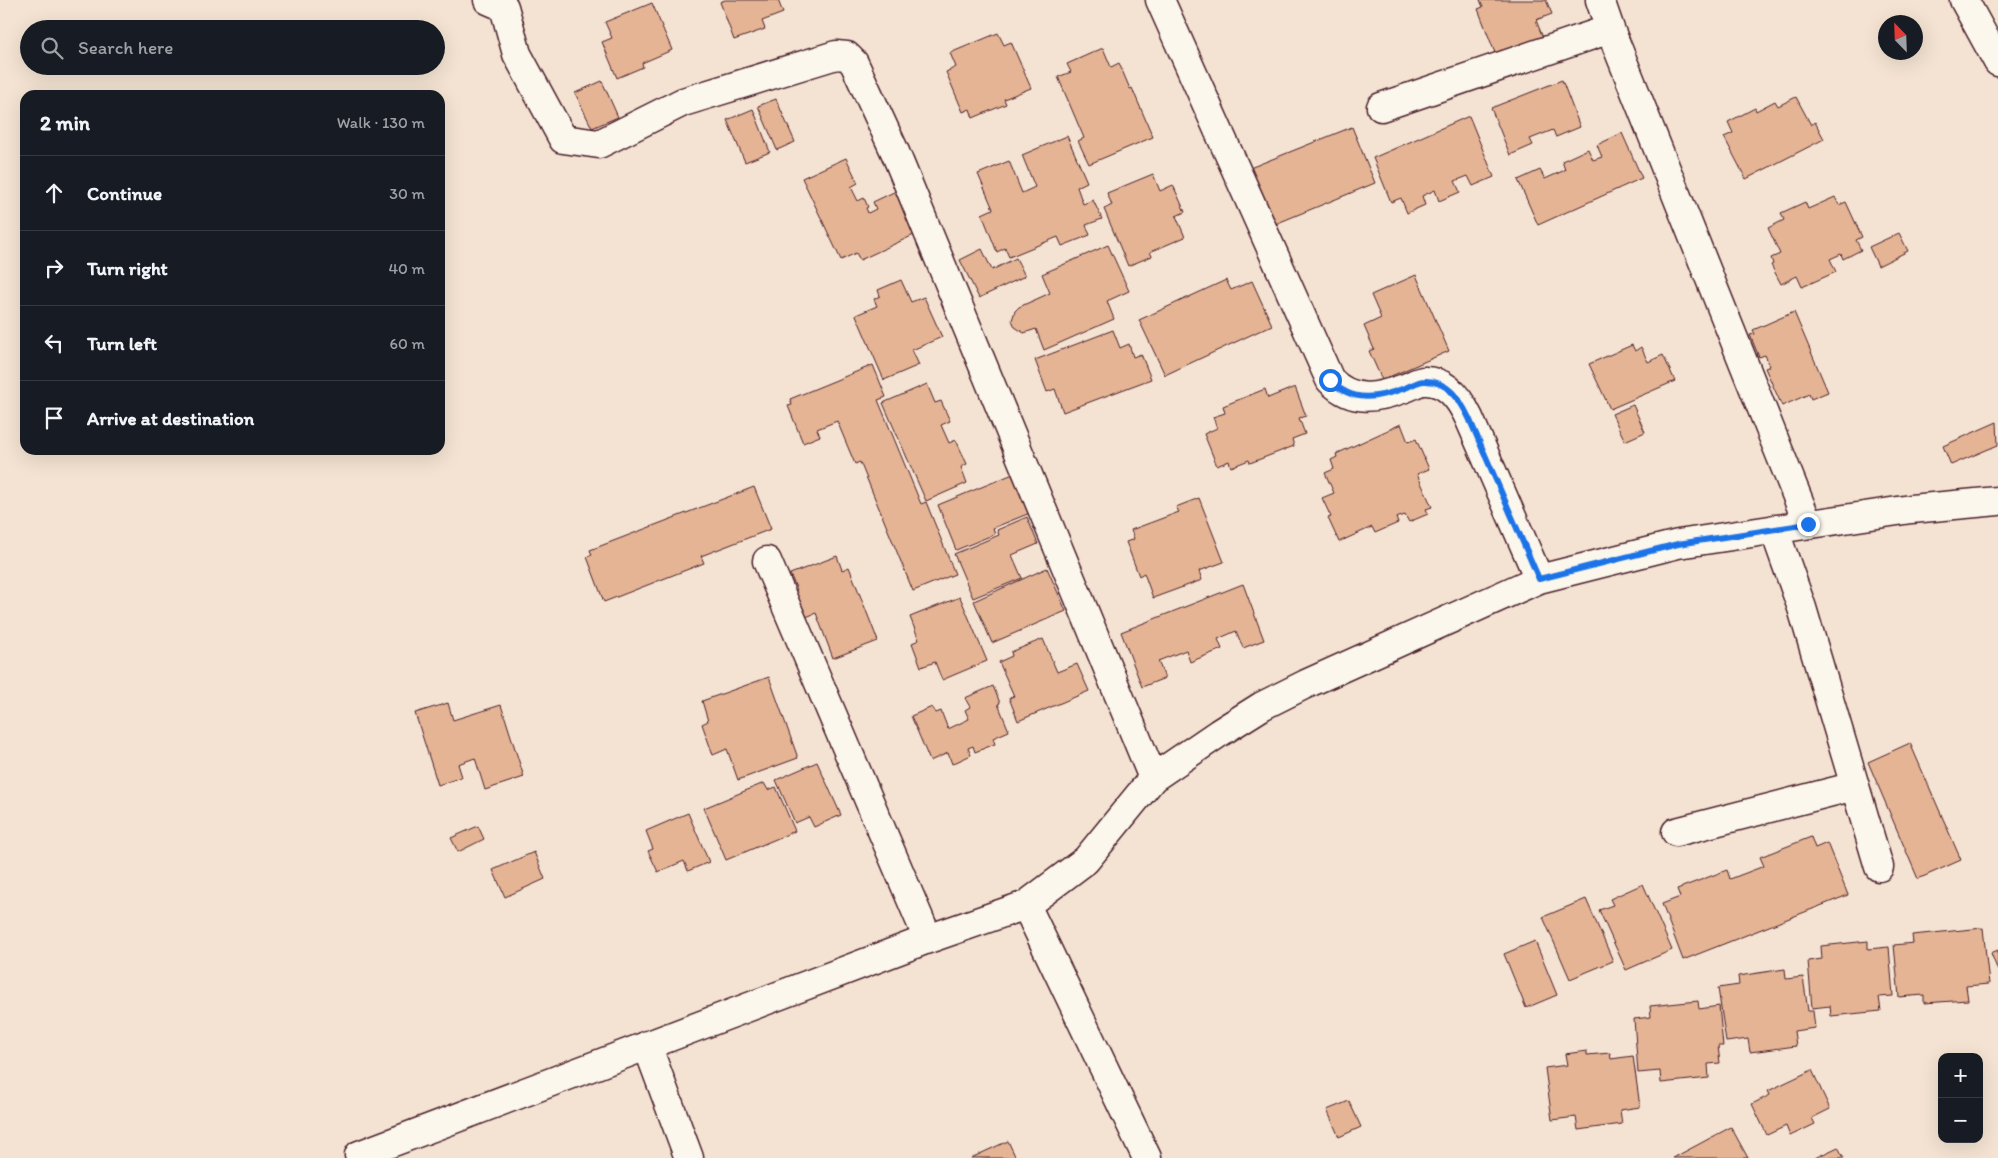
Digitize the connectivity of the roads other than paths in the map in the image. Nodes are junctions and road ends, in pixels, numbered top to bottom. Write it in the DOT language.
graph roads {
  1 [pos="488,0"];
  2 [pos="1160,0"];
  3 [pos="1600,0"];
  4 [pos="1964,0"];
  5 [pos="1610,29"];
  6 [pos="1998,62"];
  7 [pos="1381,107"];
  8 [pos="1998,501"];
  9 [pos="1808,524"];
  10 [pos="1774,529"];
  11 [pos="767,561"];
  12 [pos="1539,579"];
  13 [pos="1153,778"];
  14 [pos="1855,786"];
  15 [pos="1676,832"];
  16 [pos="1879,867"];
  17 [pos="1026,905"];
  18 [pos="928,940"];
  19 [pos="647,1045"];
  20 [pos="359,1154"];
  21 [pos="689,1158"];
  22 [pos="1147,1158"];
  1 -- 13 [label="street"];
  2 -- 12 [label="street"];
  3 -- 5 [label="street"];
  4 -- 6 [label="street"];
  5 -- 7 [label="street"];
  5 -- 9 [label="street"];
  8 -- 9 [label="street"];
  9 -- 10 [label="street"];
  10 -- 12 [label="street"];
  10 -- 14 [label="street"];
  11 -- 18 [label="street"];
  12 -- 13 [label="street"];
  13 -- 17 [label="street"];
  14 -- 15 [label="street"];
  14 -- 16 [label="street"];
  17 -- 18 [label="street"];
  17 -- 22 [label="street"];
  18 -- 19 [label="street"];
  19 -- 20 [label="street"];
  19 -- 21 [label="street"];
}
